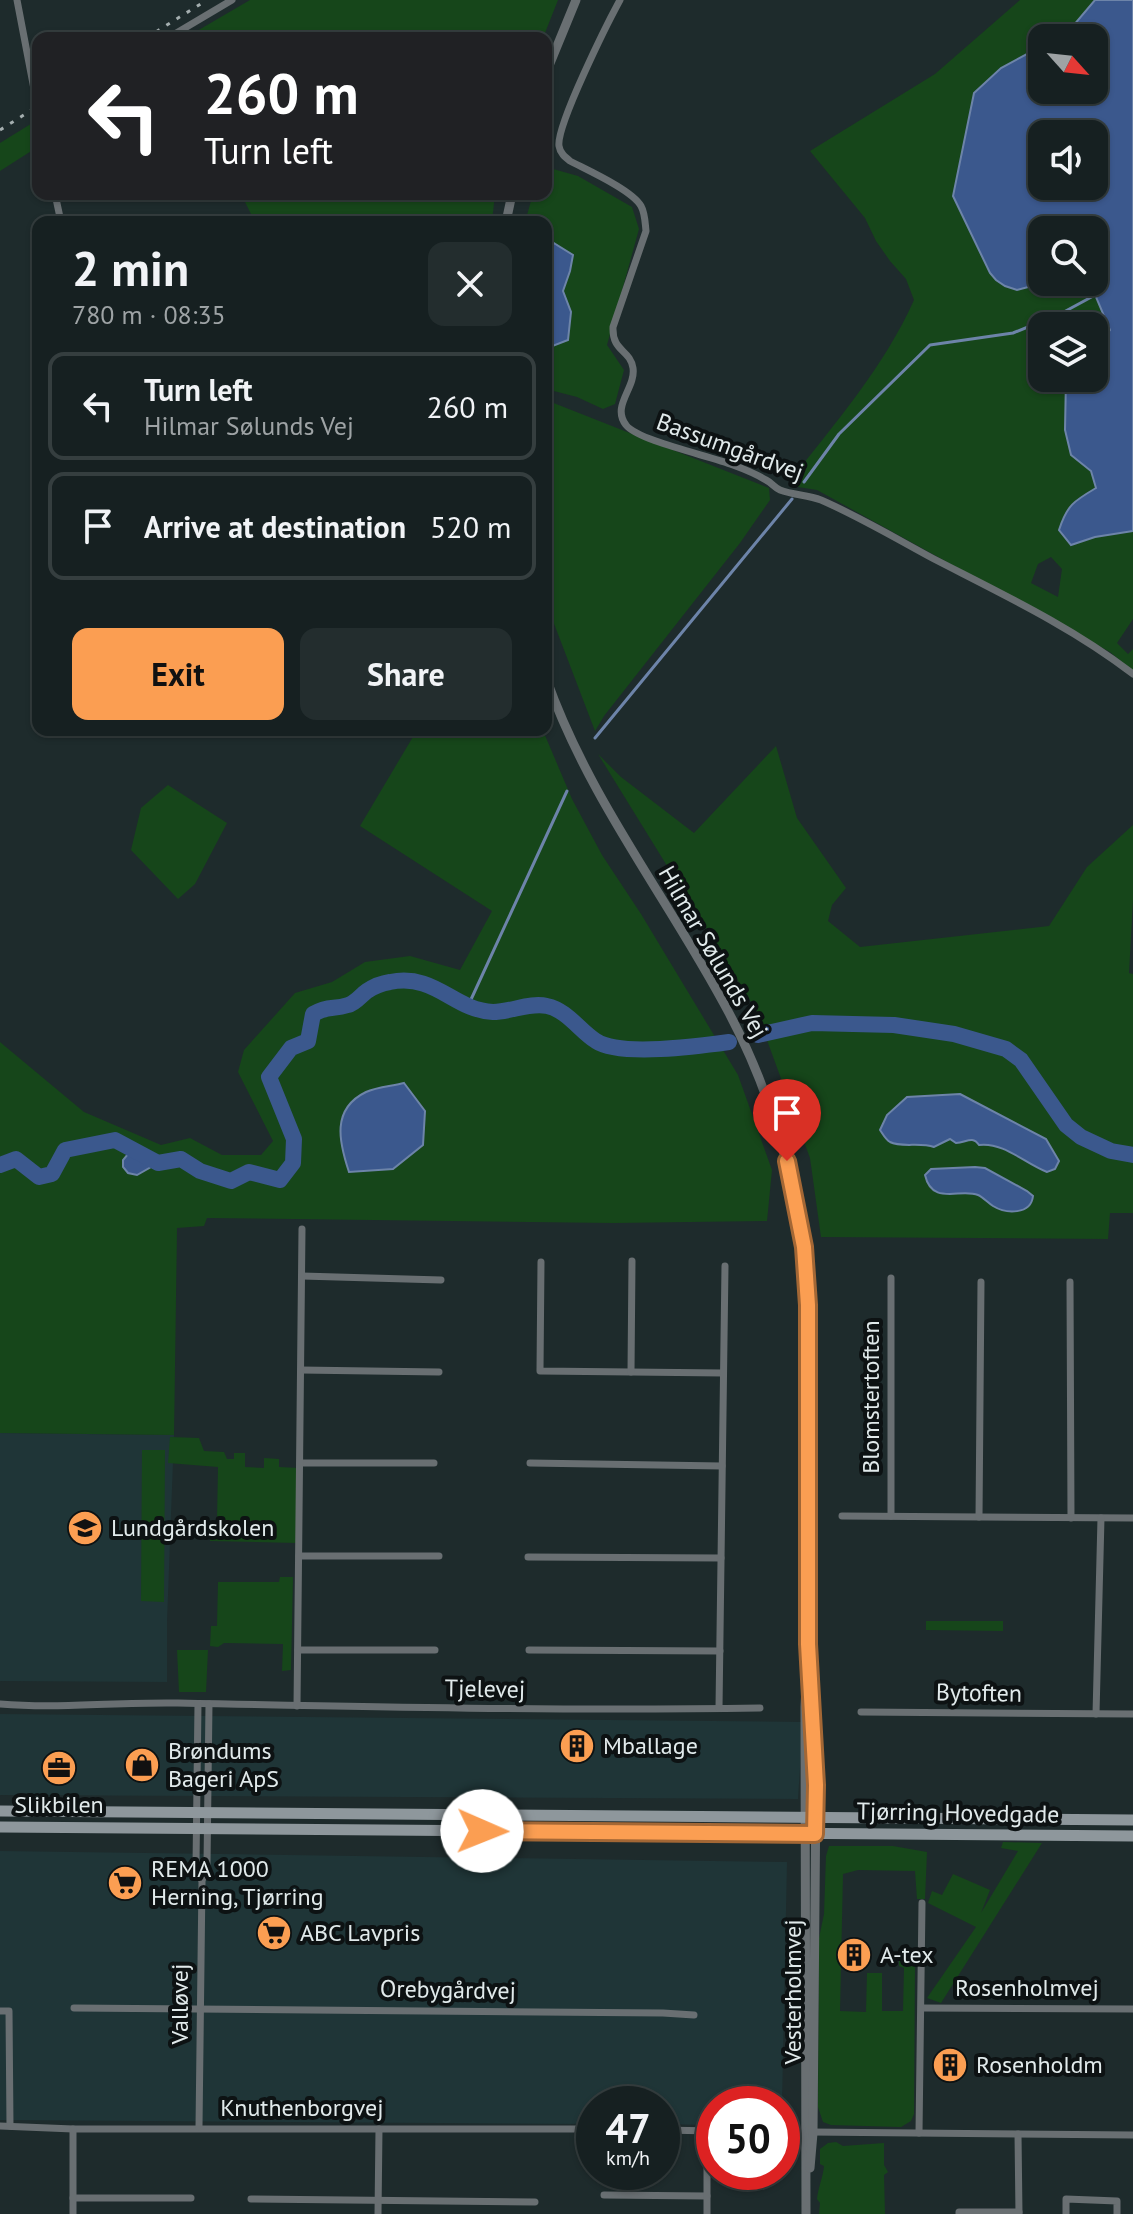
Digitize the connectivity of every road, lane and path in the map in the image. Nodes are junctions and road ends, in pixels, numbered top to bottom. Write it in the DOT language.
graph roads {
  1 [pos="17,0"];
  2 [pos="232,0"];
  3 [pos="576,0"];
  4 [pos="620,0"];
  5 [pos="178,32"];
  6 [pos="552,58"];
  7 [pos="32,79"];
  8 [pos="1133,674"];
  9 [pos="552,692"];
  10 [pos="302,1229"];
  11 [pos="632,1261"];
  12 [pos="541,1262"];
  13 [pos="725,1266"];
  14 [pos="302,1276"];
  15 [pos="891,1278"];
  16 [pos="441,1280"];
  17 [pos="981,1282"];
  18 [pos="1070,1282"];
  19 [pos="301,1370"];
  20 [pos="439,1372"];
  21 [pos="631,1372"];
  22 [pos="723,1373"];
  23 [pos="300,1463"];
  24 [pos="434,1463"];
  25 [pos="530,1463"];
  26 [pos="722,1466"];
  27 [pos="842,1516"];
  28 [pos="891,1516"];
  29 [pos="979,1517"];
  30 [pos="1071,1518"];
  31 [pos="1101,1518"];
  32 [pos="1133,1518"];
  33 [pos="299,1556"];
  34 [pos="439,1556"];
  35 [pos="528,1557"];
  36 [pos="721,1558"];
  37 [pos="298,1650"];
  38 [pos="435,1650"];
  39 [pos="529,1650"];
  40 [pos="720,1651"];
  41 [pos="0,1704"];
  42 [pos="198,1704"];
  43 [pos="209,1704"];
  44 [pos="297,1706"];
  45 [pos="719,1708"];
  46 [pos="760,1708"];
  47 [pos="861,1712"];
  48 [pos="1096,1714"];
  49 [pos="1133,1714"];
  50 [pos="0,1811"];
  51 [pos="203,1813"];
  52 [pos="810,1817"];
  53 [pos="1133,1820"];
  54 [pos="0,1827"];
  55 [pos="202,1829"];
  56 [pos="810,1834"];
  57 [pos="1133,1836"];
  58 [pos="922,1903"];
  59 [pos="74,2008"];
  60 [pos="200,2008"];
  61 [pos="922,2008"];
  62 [pos="1133,2009"];
  63 [pos="0,2011"];
  64 [pos="694,2015"];
  65 [pos="0,2126"];
  66 [pos="10,2126"];
  67 [pos="199,2127"];
  68 [pos="73,2129"];
  69 [pos="379,2129"];
  70 [pos="576,2129"];
  71 [pos="809,2132"];
  72 [pos="919,2133"];
  73 [pos="1018,2134"];
  74 [pos="1133,2135"];
  75 [pos="707,2190"];
  76 [pos="604,2195"];
  77 [pos="707,2196"];
  78 [pos="73,2198"];
  79 [pos="191,2198"];
  80 [pos="251,2199"];
  81 [pos="378,2200"];
  82 [pos="535,2202"];
  83 [pos="1019,2213"];
  84 [pos="73,2214"];
  85 [pos="378,2214"];
  86 [pos="707,2214"];
  87 [pos="806,2214"];
  88 [pos="959,2214"];
  89 [pos="1066,2214"];
  90 [pos="1117,2214"];
  1 -- 7 [label="street"];
  2 -- 5 [label="street"];
  3 -- 6 [label="street"];
  4 -- 8 [label="street, Bassumgårdvej"];
  9 -- 52 [label="street, Hilmar Sølunds Vej"];
  10 -- 14 [label="street"];
  11 -- 21 [label="street"];
  12 -- 21 [label="street"];
  13 -- 22 [label="street"];
  14 -- 16 [label="street"];
  14 -- 19 [label="street"];
  15 -- 28 [label="street, Blomstertoften"];
  17 -- 29 [label="street"];
  18 -- 30 [label="street"];
  19 -- 20 [label="street"];
  19 -- 23 [label="street"];
  21 -- 22 [label="street"];
  22 -- 26 [label="street"];
  23 -- 24 [label="street"];
  23 -- 33 [label="street"];
  25 -- 26 [label="street"];
  26 -- 36 [label="street"];
  27 -- 28 [label="street"];
  28 -- 29 [label="street"];
  29 -- 30 [label="street"];
  30 -- 31 [label="street"];
  31 -- 32 [label="street"];
  31 -- 48 [label="street"];
  33 -- 34 [label="street"];
  33 -- 37 [label="street"];
  35 -- 36 [label="street"];
  36 -- 40 [label="street"];
  37 -- 38 [label="street"];
  37 -- 44 [label="street"];
  39 -- 40 [label="street"];
  40 -- 45 [label="street"];
  41 -- 42 [label="street, Tjelevej"];
  42 -- 43 [label="street, Tjelevej"];
  42 -- 51 [label="street"];
  43 -- 44 [label="street, Tjelevej"];
  43 -- 51 [label="street"];
  44 -- 45 [label="street, Tjelevej"];
  45 -- 46 [label="street, Tjelevej"];
  47 -- 48 [label="street, Bytoften"];
  48 -- 49 [label="street, Bytoften"];
  50 -- 51 [label="main road, Tjørring Hovedgade"];
  51 -- 52 [label="main road, Tjørring Hovedgade"];
  51 -- 55 [label="street"];
  52 -- 53 [label="main road, Tjørring Hovedgade"];
  52 -- 56 [label="street, Vesterholmvej"];
  54 -- 55 [label="main road, Tjørring Hovedgade"];
  55 -- 56 [label="main road, Tjørring Hovedgade"];
  55 -- 60 [label="street, Valløvej"];
  56 -- 57 [label="main road, Tjørring Hovedgade"];
  56 -- 71 [label="street, Vesterholmvej"];
  58 -- 61 [label="street, Rosenholmvej"];
  59 -- 60 [label="street, Orebygårdvej"];
  60 -- 64 [label="street, Orebygårdvej"];
  60 -- 67 [label="street, Valløvej"];
  61 -- 62 [label="street, Rosenholmvej"];
  61 -- 72 [label="street, Rosenholmvej"];
  63 -- 66 [label="street"];
  65 -- 66 [label="street, Knuthenborgvej"];
  66 -- 68 [label="street, Knuthenborgvej"];
  67 -- 68 [label="street, Knuthenborgvej"];
  67 -- 69 [label="street, Knuthenborgvej"];
  68 -- 78 [label="street"];
  69 -- 70 [label="street, Knuthenborgvej"];
  69 -- 81 [label="street"];
  71 -- 72 [label="street"];
  71 -- 87 [label="street, Vesterholmvej"];
  72 -- 73 [label="street"];
  73 -- 74 [label="street"];
  73 -- 83 [label="street"];
  75 -- 77 [label="street"];
  76 -- 77 [label="street"];
  77 -- 86 [label="street"];
  78 -- 79 [label="street"];
  78 -- 84 [label="street"];
  80 -- 81 [label="street"];
  81 -- 82 [label="street"];
  81 -- 85 [label="street"];
  83 -- 88 [label="street"];
  89 -- 90 [label="street"];
}
